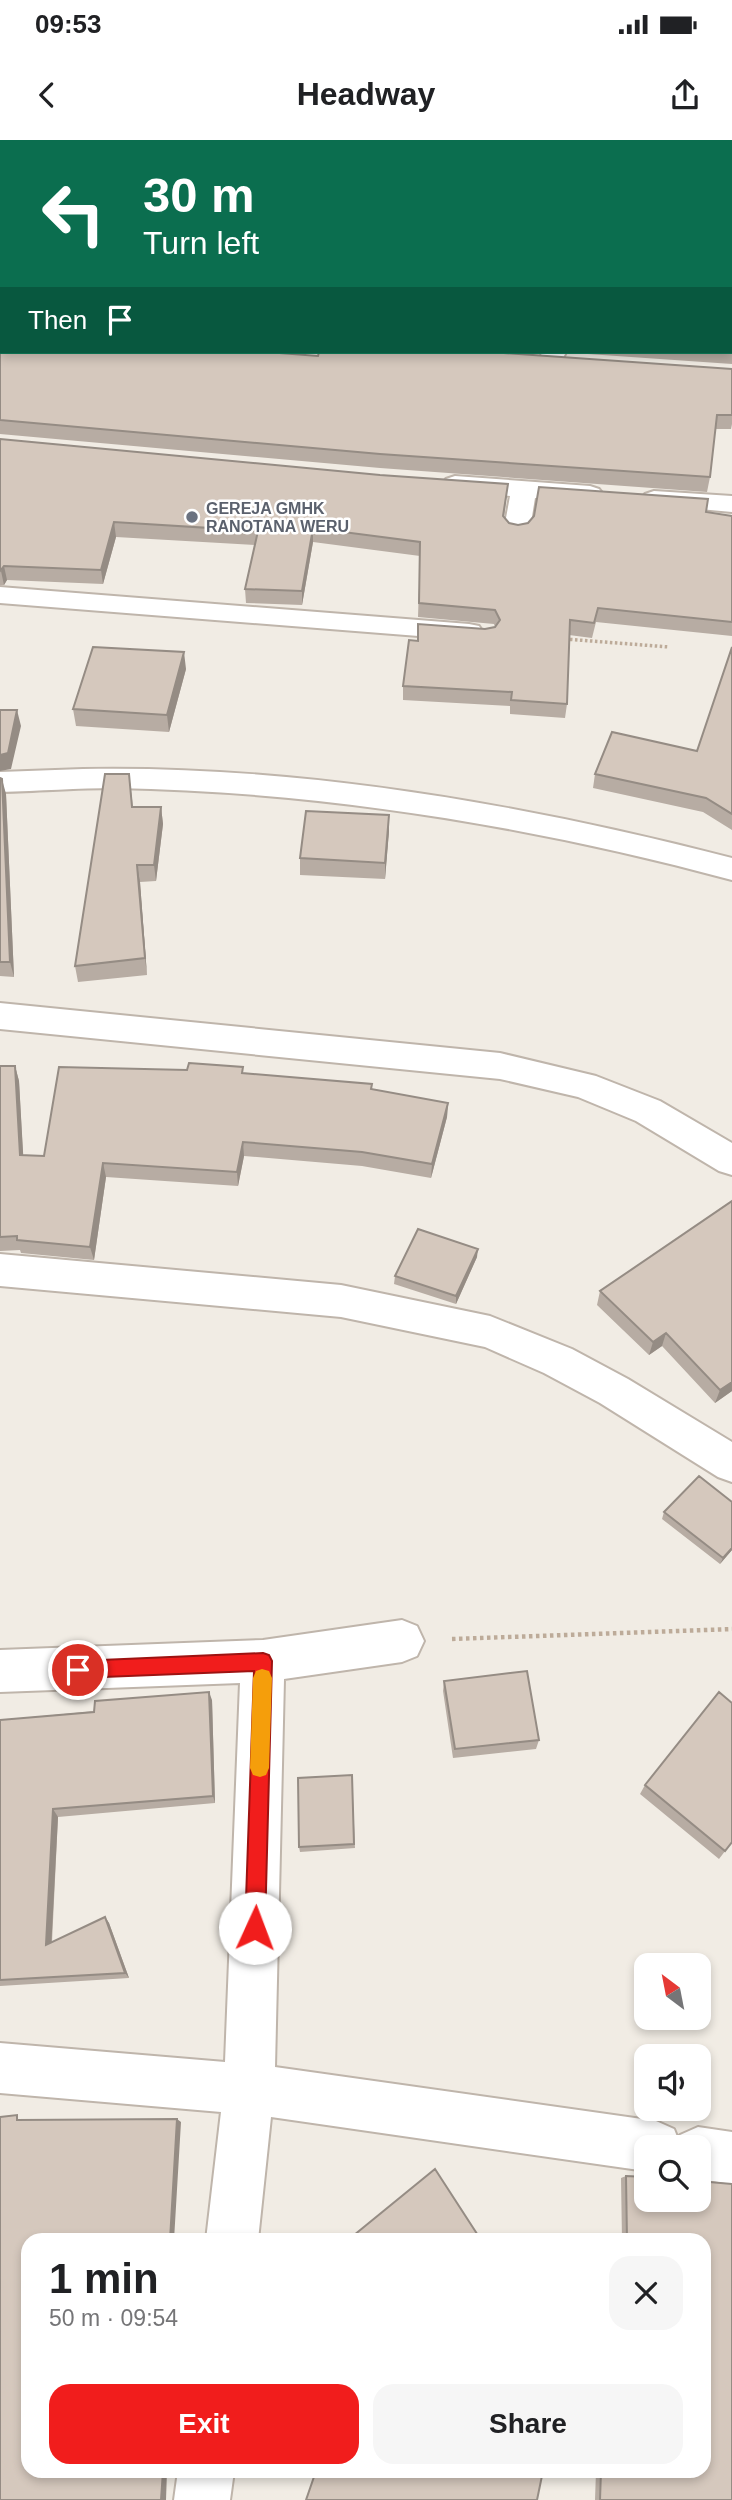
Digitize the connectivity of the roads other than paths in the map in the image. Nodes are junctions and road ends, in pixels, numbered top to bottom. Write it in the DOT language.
graph roads {
  1 [pos="553,356"];
  2 [pos="525,358"];
  3 [pos="577,362"];
  4 [pos="432,483"];
  5 [pos="524,489"];
  6 [pos="732,504"];
  7 [pos="517,529"];
  8 [pos="0,594"];
  9 [pos="484,633"];
  10 [pos="0,782"];
  11 [pos="732,869"];
  12 [pos="0,1016"];
  13 [pos="732,1161"];
  14 [pos="0,1270"];
  15 [pos="732,1464"];
  16 [pos="402,1641"];
  17 [pos="263,1661"];
  18 [pos="0,1671"];
  19 [pos="0,2068"];
  20 [pos="249,2089"];
  21 [pos="634,2144"];
  22 [pos="711,2155"];
  23 [pos="732,2158"];
  24 [pos="233,2233"];
  25 [pos="205,2478"];
  26 [pos="202,2500"];
  1 -- 2 [label="street"];
  1 -- 3 [label="street"];
  4 -- 5 [label="street"];
  5 -- 6 [label="street"];
  5 -- 7 [label="street"];
  8 -- 9 [label="street"];
  10 -- 11 [label="street"];
  12 -- 13 [label="street"];
  14 -- 15 [label="street"];
  16 -- 17 [label="street"];
  17 -- 18 [label="street"];
  17 -- 20 [label="street"];
  19 -- 20 [label="street"];
  20 -- 21 [label="street"];
  20 -- 24 [label="street"];
  22 -- 23 [label="street"];
  25 -- 26 [label="street"];
}
